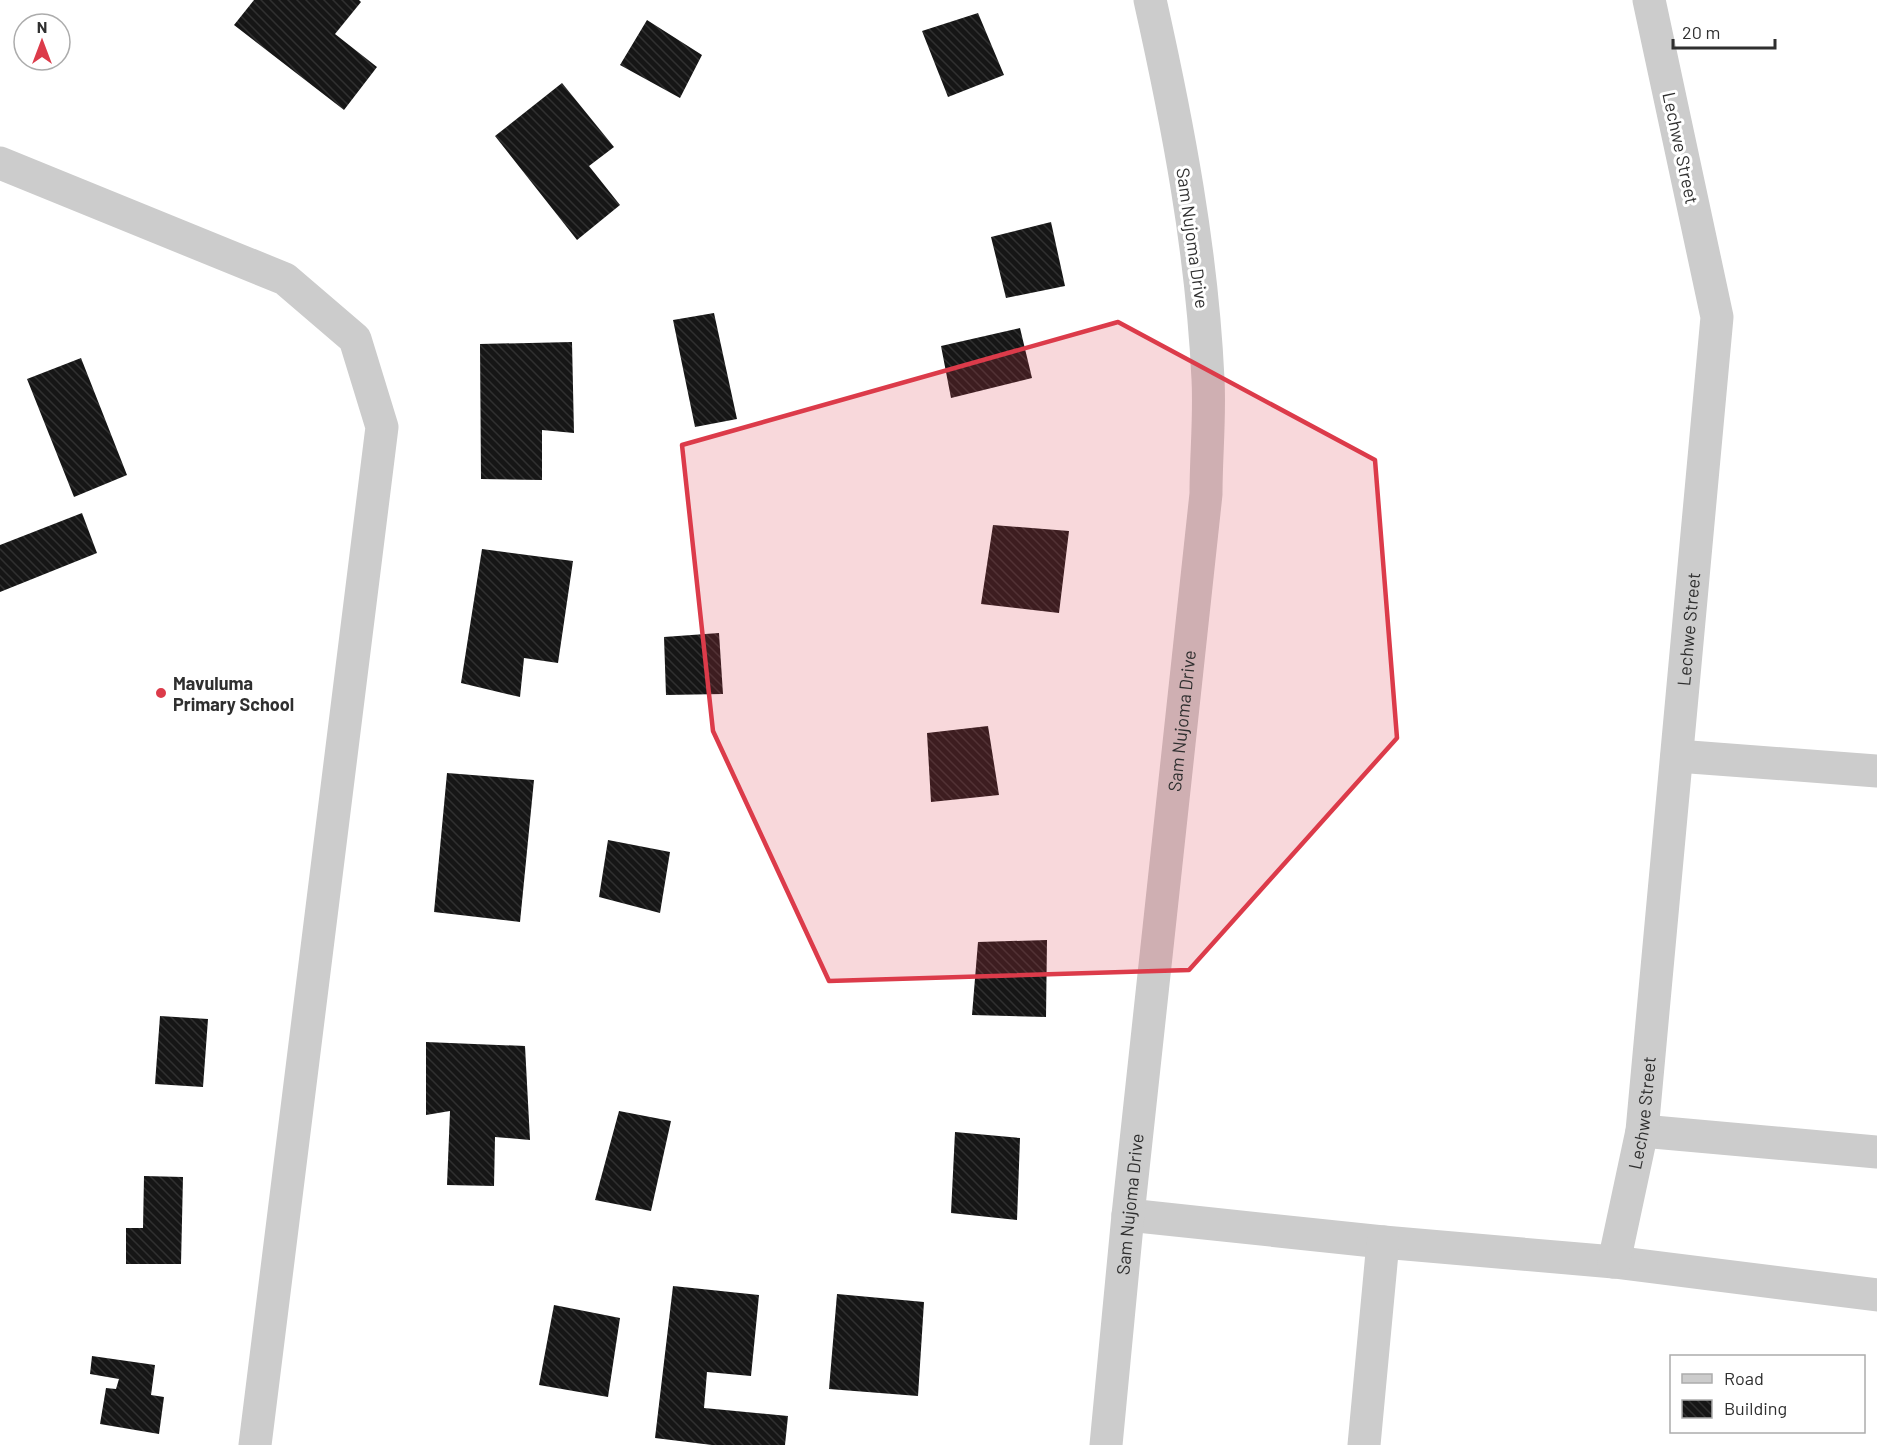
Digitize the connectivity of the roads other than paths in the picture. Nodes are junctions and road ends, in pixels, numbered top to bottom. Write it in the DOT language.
graph roads {
  1 [pos="1150,0"];
  2 [pos="1649,0"];
  3 [pos="0,163"];
  4 [pos="1677,756"];
  5 [pos="1877,771"];
  6 [pos="1642,1131"];
  7 [pos="1877,1152"];
  8 [pos="1128,1215"];
  9 [pos="1383,1242"];
  10 [pos="1614,1262"];
  11 [pos="1877,1295"];
  12 [pos="255,1445"];
  13 [pos="1106,1445"];
  14 [pos="1364,1445"];
  1 -- 8 [label="street, Sam Nujoma Drive"];
  2 -- 4 [label="street, Lechwe Street"];
  3 -- 12 [label="street"];
  4 -- 5 [label="street"];
  4 -- 6 [label="street, Lechwe Street"];
  6 -- 7 [label="street"];
  6 -- 10 [label="street, Lechwe Street"];
  8 -- 9 [label="street"];
  8 -- 13 [label="street, Sam Nujoma Drive"];
  9 -- 10 [label="street"];
  9 -- 14 [label="street"];
  10 -- 11 [label="street"];
}
